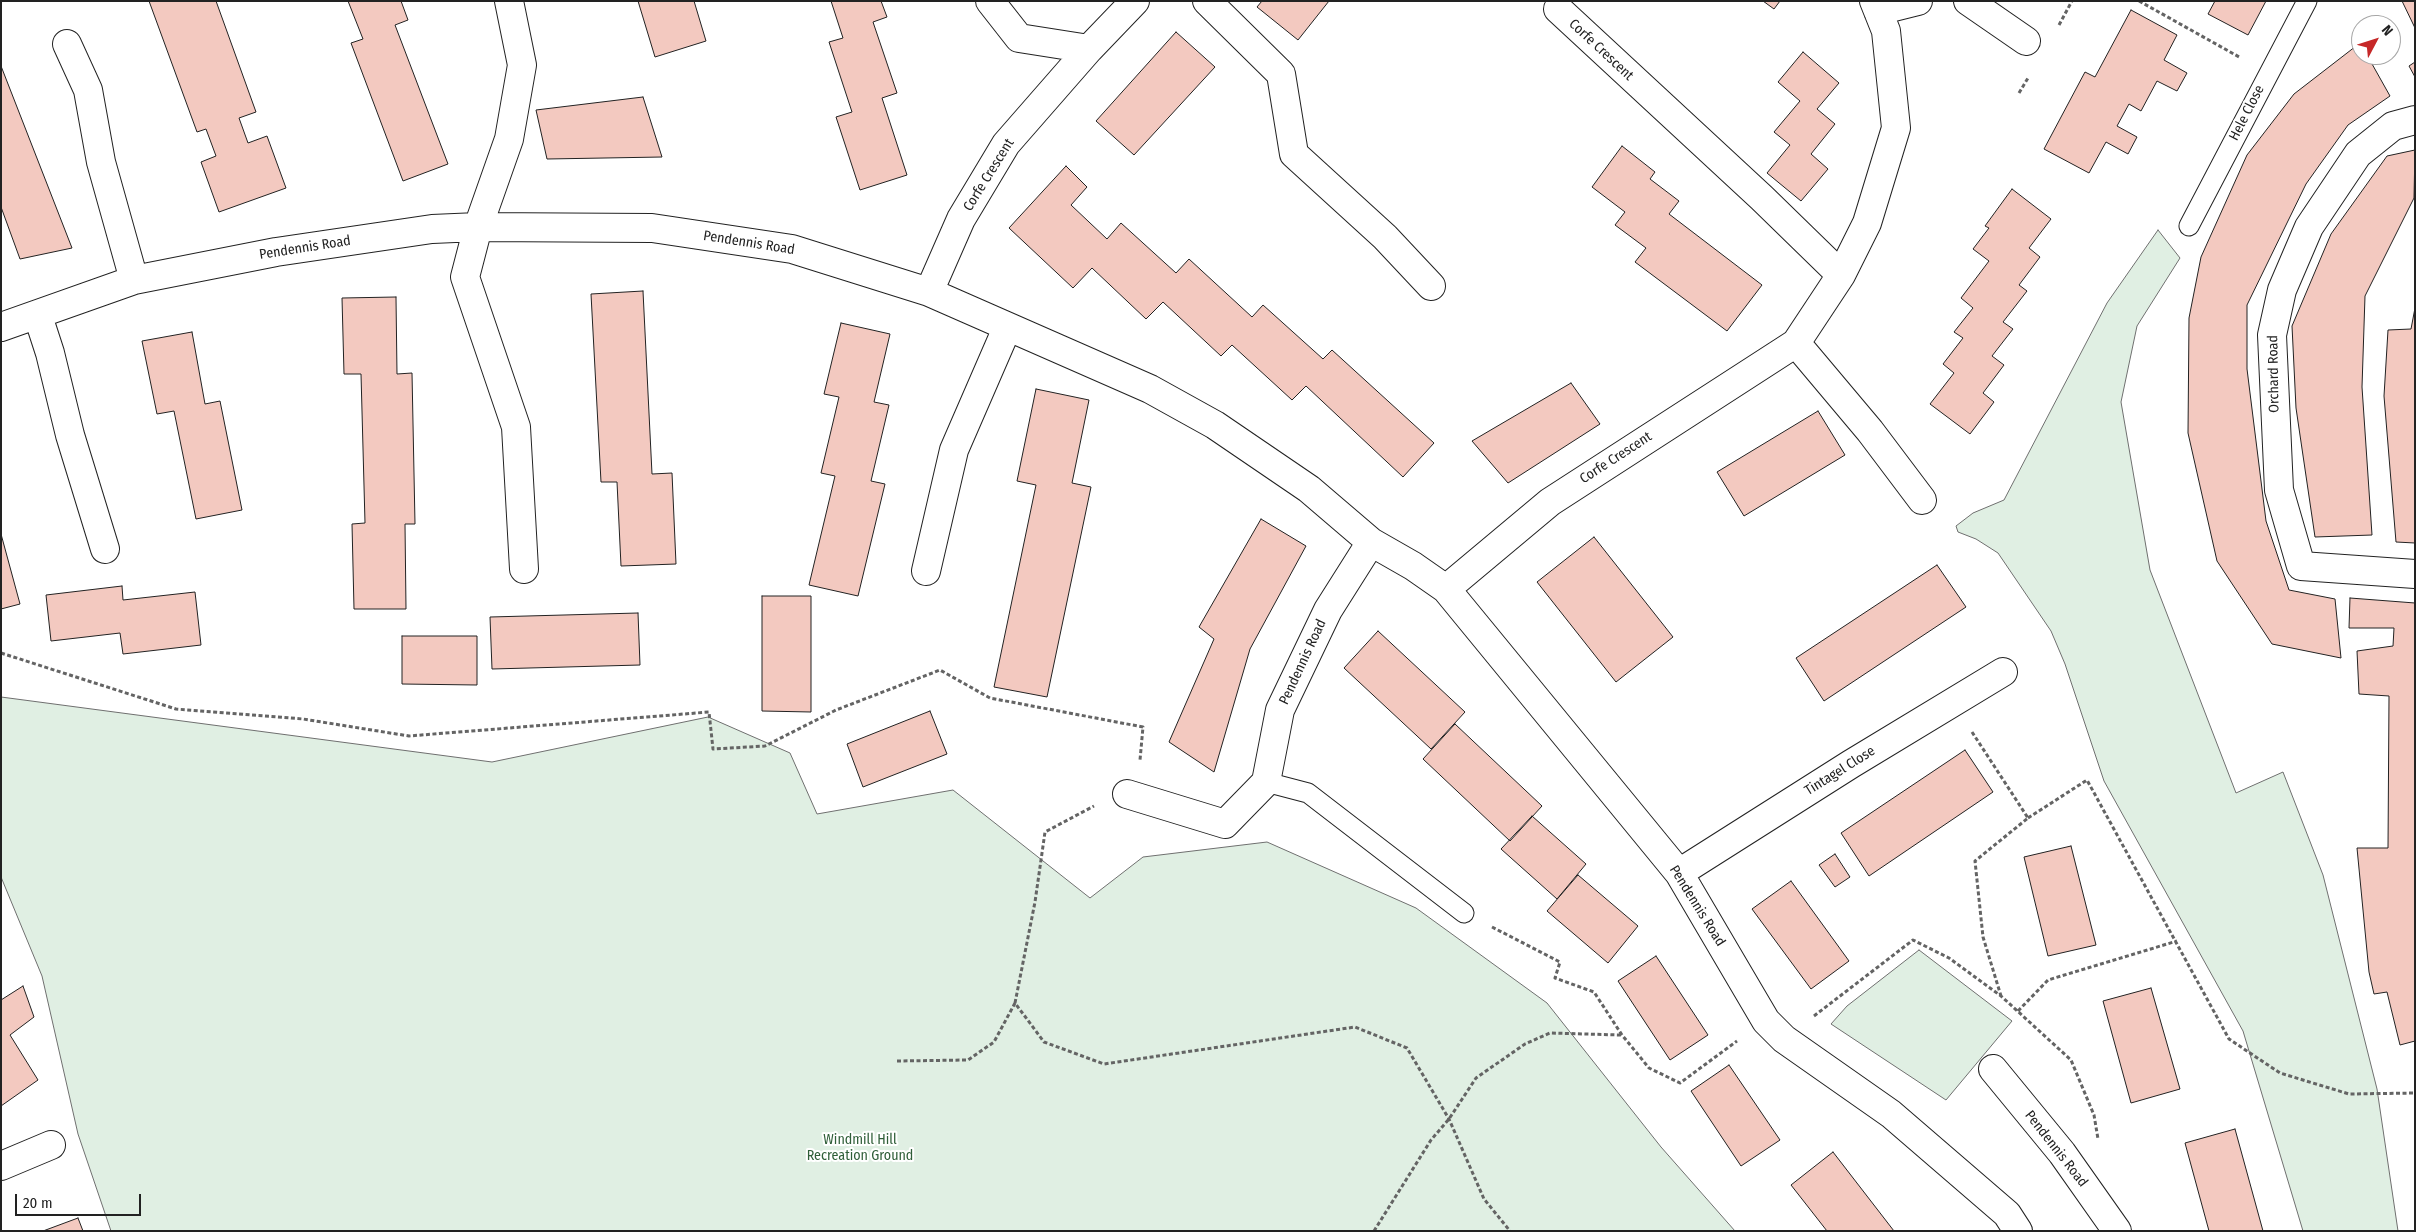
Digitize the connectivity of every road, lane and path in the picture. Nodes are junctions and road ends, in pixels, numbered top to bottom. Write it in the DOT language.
graph roads {
  1 [pos="509,1"];
  2 [pos="990,1"];
  3 [pos="1135,1"];
  4 [pos="1207,1"];
  5 [pos="1918,1"];
  6 [pos="1968,1"];
  7 [pos="2138,1"];
  8 [pos="2307,1"];
  9 [pos="1876,6"];
  10 [pos="1558,10"];
  11 [pos="2026,41"];
  12 [pos="67,44"];
  13 [pos="1089,49"];
  14 [pos="2268,73"];
  15 [pos="2415,120"];
  16 [pos="2189,226"];
  17 [pos="478,227"];
  18 [pos="1841,275"];
  19 [pos="134,280"];
  20 [pos="1431,286"];
  21 [pos="929,292"];
  22 [pos="38,316"];
  23 [pos="1,327"];
  24 [pos="1007,328"];
  25 [pos="1796,342"];
  26 [pos="1922,500"];
  27 [pos="1371,542"];
  28 [pos="106,549"];
  29 [pos="524,569"];
  30 [pos="926,571"];
  31 [pos="2415,574"];
  32 [pos="1446,589"];
  33 [pos="1,653"];
  34 [pos="2002,672"];
  35 [pos="1953,702"];
  36 [pos="1266,782"];
  37 [pos="1127,794"];
  38 [pos="2028,818"];
  39 [pos="1679,873"];
  40 [pos="1464,913"];
  41 [pos="2177,941"];
  42 [pos="2001,996"];
  43 [pos="1015,1003"];
  44 [pos="2018,1012"];
  45 [pos="1775,1030"];
  46 [pos="1622,1035"];
  47 [pos="897,1061"];
  48 [pos="1993,1069"];
  49 [pos="2415,1093"];
  50 [pos="1449,1120"];
  51 [pos="51,1144"];
  52 [pos="1,1166"];
  53 [pos="2087,1188"];
  54 [pos="1374,1231"];
  55 [pos="1510,1231"];
  56 [pos="2018,1231"];
  57 [pos="2117,1231"];
  1 -- 17 [label="street"];
  2 -- 13 [label="street"];
  3 -- 13 [label="street, Corfe Crescent"];
  4 -- 20 [label="street"];
  5 -- 9 [label="street, Corfe Crescent"];
  6 -- 11 [label="street"];
  7 -- 14 [label="path"];
  8 -- 14 [label="lane, Hele Close"];
  9 -- 18 [label="street, Corfe Crescent"];
  10 -- 18 [label="street, Corfe Crescent"];
  12 -- 19 [label="street"];
  13 -- 21 [label="street, Corfe Crescent"];
  14 -- 16 [label="lane, Hele Close"];
  15 -- 31 [label="street, Orchard Road"];
  17 -- 19 [label="street, Pendennis Road"];
  17 -- 21 [label="street, Pendennis Road"];
  17 -- 29 [label="street"];
  18 -- 25 [label="street, Corfe Crescent"];
  19 -- 22 [label="street, Pendennis Road"];
  21 -- 24 [label="street, Pendennis Road"];
  22 -- 23 [label="street, Pendennis Road"];
  22 -- 28 [label="street"];
  24 -- 27 [label="street, Pendennis Road"];
  24 -- 30 [label="street"];
  25 -- 26 [label="street"];
  25 -- 32 [label="street, Corfe Crescent"];
  27 -- 32 [label="street, Pendennis Road"];
  27 -- 36 [label="street, Pendennis Road"];
  32 -- 39 [label="street, Pendennis Road"];
  33 -- 37 [label="path"];
  34 -- 35 [label="street, Tintagel Close"];
  35 -- 38 [label="path"];
  35 -- 39 [label="street, Tintagel Close"];
  36 -- 37 [label="street"];
  36 -- 40 [label="lane"];
  37 -- 43 [label="path"];
  38 -- 41 [label="path"];
  38 -- 42 [label="path"];
  39 -- 45 [label="street, Pendennis Road"];
  40 -- 46 [label="path"];
  41 -- 44 [label="path"];
  41 -- 49 [label="path"];
  42 -- 44 [label="path"];
  42 -- 45 [label="path"];
  43 -- 47 [label="path"];
  43 -- 50 [label="path"];
  44 -- 53 [label="path"];
  45 -- 46 [label="path"];
  45 -- 56 [label="street, Pendennis Road"];
  46 -- 50 [label="path"];
  48 -- 53 [label="street, Pendennis Road"];
  50 -- 54 [label="path"];
  50 -- 55 [label="path"];
  51 -- 52 [label="street"];
  53 -- 57 [label="street, Pendennis Road"];
}
